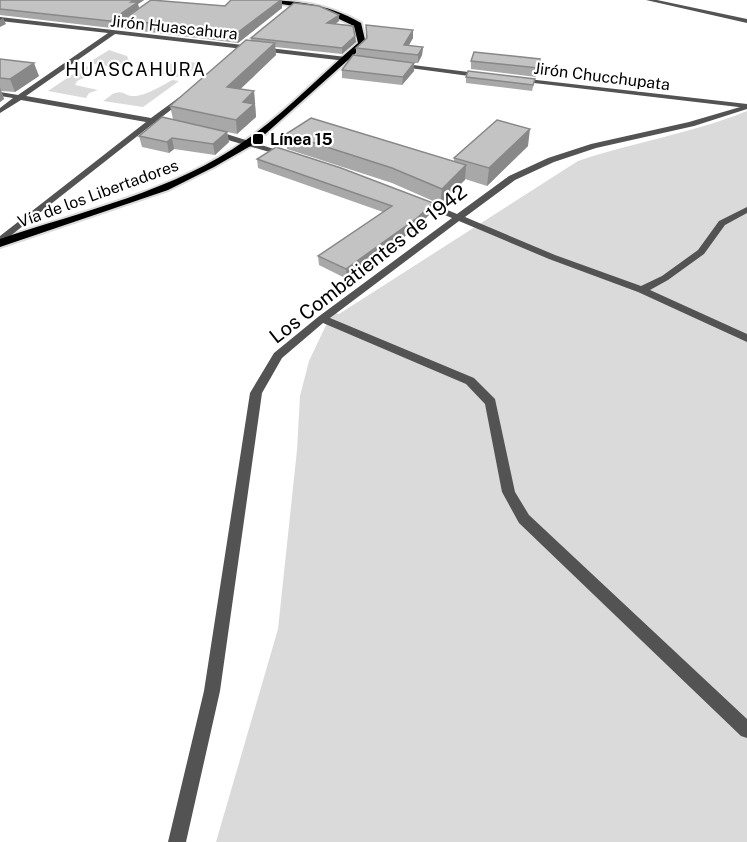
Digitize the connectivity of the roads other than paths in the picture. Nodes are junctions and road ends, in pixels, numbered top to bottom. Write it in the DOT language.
graph roads {
  1 [pos="259,0"];
  2 [pos="649,0"];
  3 [pos="0,19"];
  4 [pos="747,21"];
  5 [pos="128,22"];
  6 [pos="112,33"];
  7 [pos="251,40"];
  8 [pos="242,48"];
  9 [pos="233,55"];
  10 [pos="346,59"];
  11 [pos="357,60"];
  12 [pos="393,65"];
  13 [pos="498,77"];
  14 [pos="510,79"];
  15 [pos="189,91"];
  16 [pos="0,94"];
  17 [pos="20,97"];
  18 [pos="746,107"];
  19 [pos="0,111"];
  20 [pos="154,120"];
  21 [pos="186,127"];
  22 [pos="207,132"];
  23 [pos="250,142"];
  24 [pos="292,156"];
  25 [pos="408,196"];
  26 [pos="747,210"];
  27 [pos="459,219"];
  28 [pos="0,242"];
  29 [pos="642,290"];
  30 [pos="322,319"];
  31 [pos="747,338"];
  32 [pos="747,729"];
  33 [pos="177,842"];
  1 -- 10 [label="highway, Vía de los Libertadores"];
  2 -- 4 [label="street"];
  3 -- 6 [label="street, Jirón Huascahura"];
  5 -- 6 [label="street"];
  6 -- 8 [label="street, Jirón Huascahura"];
  6 -- 17 [label="street"];
  7 -- 8 [label="street"];
  8 -- 9 [label="street"];
  8 -- 10 [label="street, Jirón Huascahura"];
  10 -- 11 [label="street"];
  10 -- 23 [label="highway, Vía de los Libertadores"];
  12 -- 13 [label="street"];
  14 -- 18 [label="street, Jirón Chucchupata"];
  15 -- 20 [label="street"];
  16 -- 17 [label="street"];
  17 -- 19 [label="street"];
  17 -- 20 [label="street"];
  18 -- 27 [label="street, Los Combatientes de 1942"];
  20 -- 21 [label="street"];
  20 -- 28 [label="street"];
  22 -- 23 [label="street"];
  23 -- 24 [label="street"];
  23 -- 28 [label="highway, Vía de los Libertadores"];
  25 -- 27 [label="street"];
  26 -- 29 [label="street"];
  27 -- 29 [label="street"];
  27 -- 30 [label="street, Los Combatientes de 1942"];
  29 -- 31 [label="street"];
  30 -- 32 [label="street"];
  30 -- 33 [label="street, Los Combatientes de 1942"];
}
